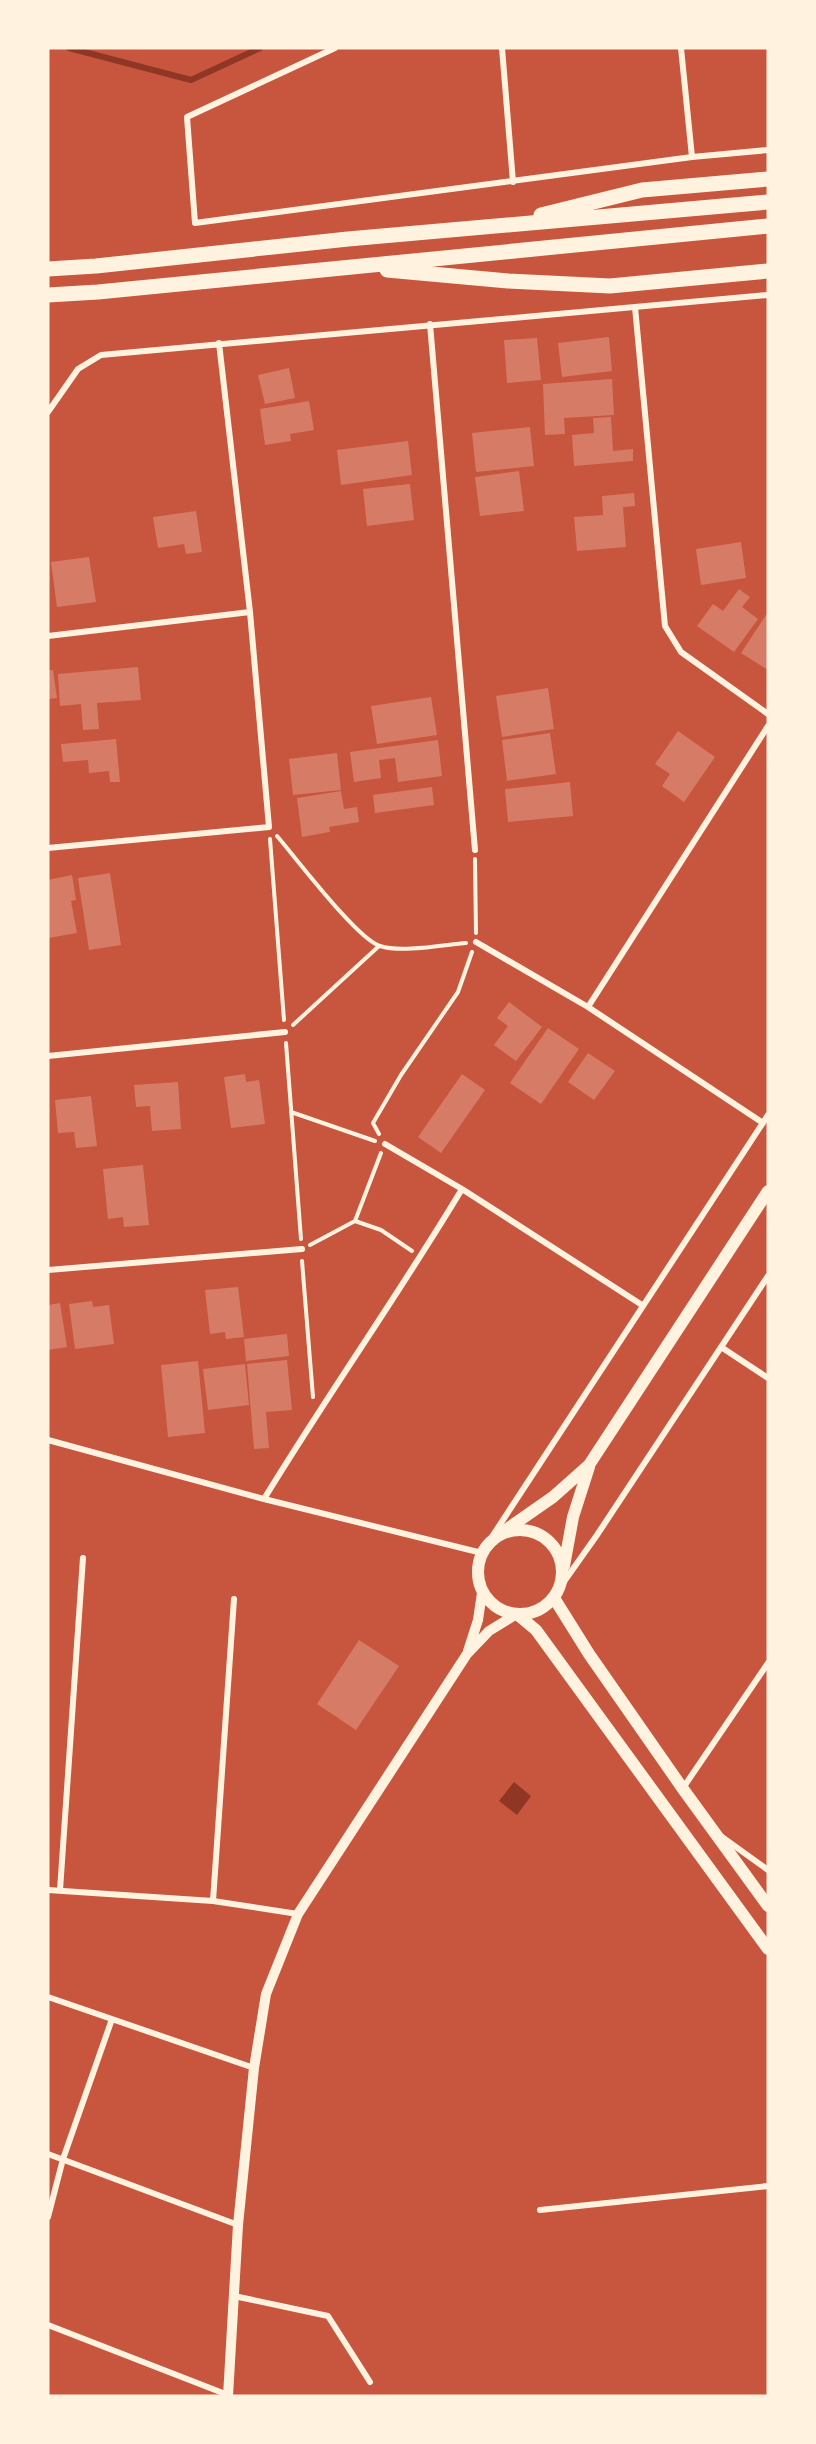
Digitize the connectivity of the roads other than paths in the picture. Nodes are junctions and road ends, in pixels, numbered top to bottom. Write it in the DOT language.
graph roads {
  1 [pos="335,48"];
  2 [pos="502,48"];
  3 [pos="681,48"];
  4 [pos="768,150"];
  5 [pos="692,158"];
  6 [pos="768,179"];
  7 [pos="513,182"];
  8 [pos="768,202"];
  9 [pos="768,226"];
  10 [pos="348,239"];
  11 [pos="351,267"];
  12 [pos="48,269"];
  13 [pos="768,271"];
  14 [pos="48,295"];
  15 [pos="768,295"];
  16 [pos="635,307"];
  17 [pos="430,324"];
  18 [pos="219,343"];
  19 [pos="48,412"];
  20 [pos="250,612"];
  21 [pos="48,636"];
  22 [pos="768,714"];
  23 [pos="768,726"];
  24 [pos="48,848"];
  25 [pos="475,850"];
  26 [pos="476,942"];
  27 [pos="588,1007"];
  28 [pos="285,1032"];
  29 [pos="48,1056"];
  30 [pos="768,1115"];
  31 [pos="763,1123"];
  32 [pos="385,1144"];
  33 [pos="462,1189"];
  34 [pos="768,1191"];
  35 [pos="302,1249"];
  36 [pos="48,1270"];
  37 [pos="768,1275"];
  38 [pos="642,1305"];
  39 [pos="721,1347"];
  40 [pos="768,1378"];
  41 [pos="48,1440"];
  42 [pos="589,1465"];
  43 [pos="264,1499"];
  44 [pos="500,1534"];
  45 [pos="483,1551"];
  46 [pos="83,1558"];
  47 [pos="562,1576"];
  48 [pos="483,1593"];
  49 [pos="555,1596"];
  50 [pos="234,1599"];
  51 [pos="516,1615"];
  52 [pos="467,1654"];
  53 [pos="768,1663"];
  54 [pos="683,1789"];
  55 [pos="713,1830"];
  56 [pos="768,1870"];
  57 [pos="48,1890"];
  58 [pos="60,1890"];
  59 [pos="213,1901"];
  60 [pos="768,1906"];
  61 [pos="298,1914"];
  62 [pos="768,1949"];
  63 [pos="48,1997"];
  64 [pos="112,2019"];
  65 [pos="254,2068"];
  66 [pos="48,2154"];
  67 [pos="63,2159"];
  68 [pos="768,2186"];
  69 [pos="540,2210"];
  70 [pos="48,2217"];
  71 [pos="238,2225"];
  72 [pos="234,2296"];
  73 [pos="48,2325"];
  74 [pos="370,2382"];
  75 [pos="228,2395"];
  1 -- 7 [label="street"];
  2 -- 7 [label="street"];
  3 -- 5 [label="street"];
  4 -- 5 [label="street"];
  5 -- 7 [label="street"];
  6 -- 10 [label="main road"];
  8 -- 10 [label="main road"];
  9 -- 11 [label="main road"];
  10 -- 12 [label="main road"];
  11 -- 13 [label="main road"];
  11 -- 14 [label="main road"];
  15 -- 16 [label="street"];
  16 -- 17 [label="street"];
  16 -- 22 [label="street"];
  17 -- 18 [label="street"];
  17 -- 25 [label="street"];
  18 -- 19 [label="street"];
  18 -- 20 [label="street"];
  20 -- 21 [label="street"];
  20 -- 24 [label="street"];
  23 -- 27 [label="street"];
  26 -- 27 [label="street"];
  27 -- 31 [label="street"];
  28 -- 29 [label="street"];
  30 -- 31 [label="street"];
  31 -- 38 [label="street"];
  32 -- 33 [label="street"];
  33 -- 38 [label="street"];
  33 -- 43 [label="street"];
  34 -- 42 [label="main road"];
  35 -- 36 [label="street"];
  37 -- 39 [label="street"];
  38 -- 45 [label="street"];
  39 -- 40 [label="street"];
  39 -- 49 [label="street"];
  41 -- 43 [label="street"];
  42 -- 44 [label="main road"];
  42 -- 47 [label="main road"];
  43 -- 45 [label="street"];
  44 -- 45 [label="main road"];
  44 -- 47 [label="main road"];
  45 -- 48 [label="main road"];
  46 -- 58 [label="street"];
  47 -- 49 [label="main road"];
  48 -- 51 [label="main road"];
  48 -- 52 [label="street"];
  49 -- 51 [label="main road"];
  49 -- 54 [label="main road"];
  50 -- 59 [label="street"];
  51 -- 52 [label="street"];
  51 -- 62 [label="main road"];
  52 -- 61 [label="street"];
  53 -- 54 [label="street"];
  54 -- 55 [label="main road"];
  55 -- 56 [label="street"];
  55 -- 60 [label="main road"];
  57 -- 58 [label="street"];
  58 -- 59 [label="street"];
  59 -- 61 [label="street"];
  61 -- 65 [label="street"];
  63 -- 64 [label="street"];
  64 -- 65 [label="street"];
  64 -- 67 [label="street"];
  65 -- 71 [label="street"];
  66 -- 67 [label="street"];
  67 -- 70 [label="street"];
  67 -- 71 [label="street"];
  68 -- 69 [label="street"];
  71 -- 72 [label="street"];
  72 -- 74 [label="street"];
  72 -- 75 [label="street"];
  73 -- 75 [label="street"];
}
